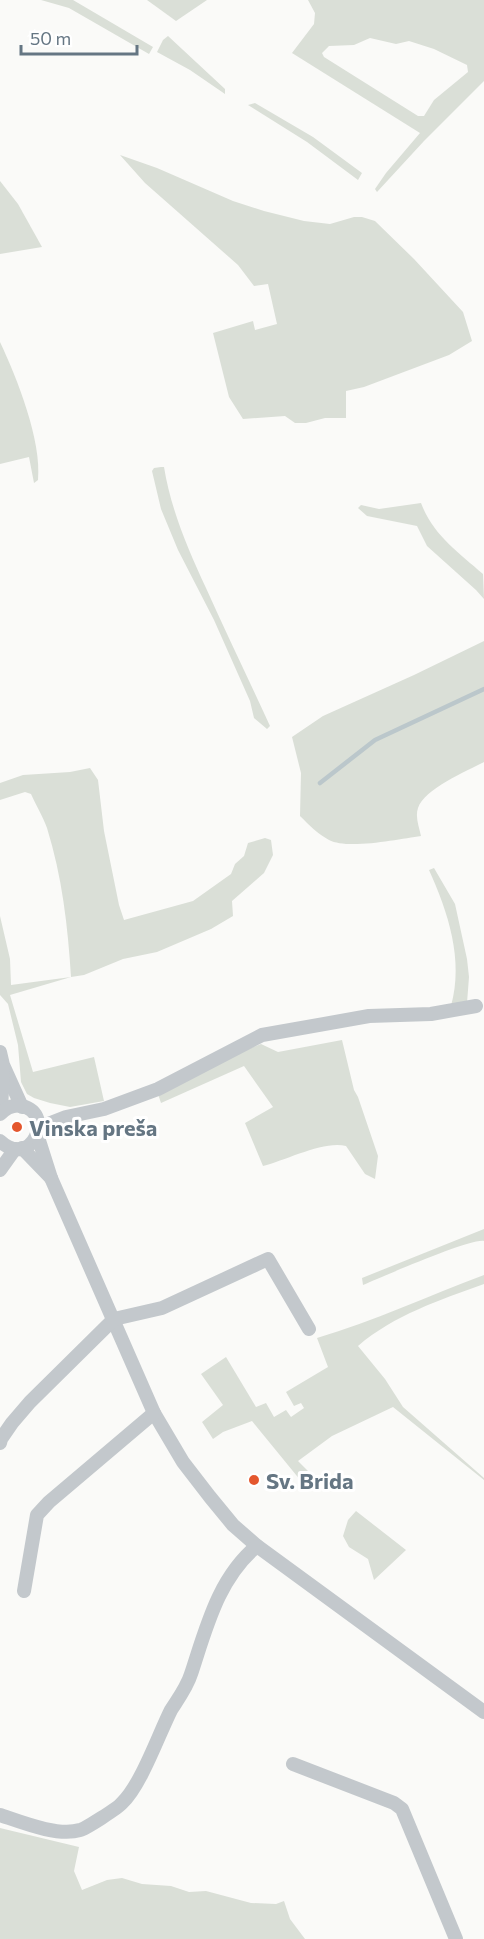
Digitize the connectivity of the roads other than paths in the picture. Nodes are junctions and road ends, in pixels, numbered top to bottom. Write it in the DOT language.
graph roads {
  1 [pos="476,1005"];
  2 [pos="2,1059"];
  3 [pos="22,1107"];
  4 [pos="1,1113"];
  5 [pos="37,1126"];
  6 [pos="0,1141"];
  7 [pos="19,1148"];
  8 [pos="0,1170"];
  9 [pos="51,1178"];
  10 [pos="114,1319"];
  11 [pos="309,1329"];
  12 [pos="154,1413"];
  13 [pos="0,1443"];
  14 [pos="257,1546"];
  15 [pos="24,1591"];
  16 [pos="484,1712"];
  17 [pos="293,1764"];
  18 [pos="0,1815"];
  19 [pos="456,1939"];
  1 -- 5 [label="street"];
  2 -- 3 [label="street"];
  2 -- 4 [label="street"];
  3 -- 4 [label="street"];
  3 -- 5 [label="street"];
  5 -- 7 [label="street"];
  5 -- 9 [label="street"];
  6 -- 7 [label="street"];
  7 -- 8 [label="street"];
  7 -- 9 [label="street"];
  9 -- 10 [label="street"];
  10 -- 11 [label="street"];
  10 -- 12 [label="street"];
  10 -- 13 [label="street"];
  12 -- 14 [label="street"];
  12 -- 15 [label="street"];
  14 -- 16 [label="street"];
  14 -- 18 [label="street"];
  17 -- 19 [label="street"];
}
